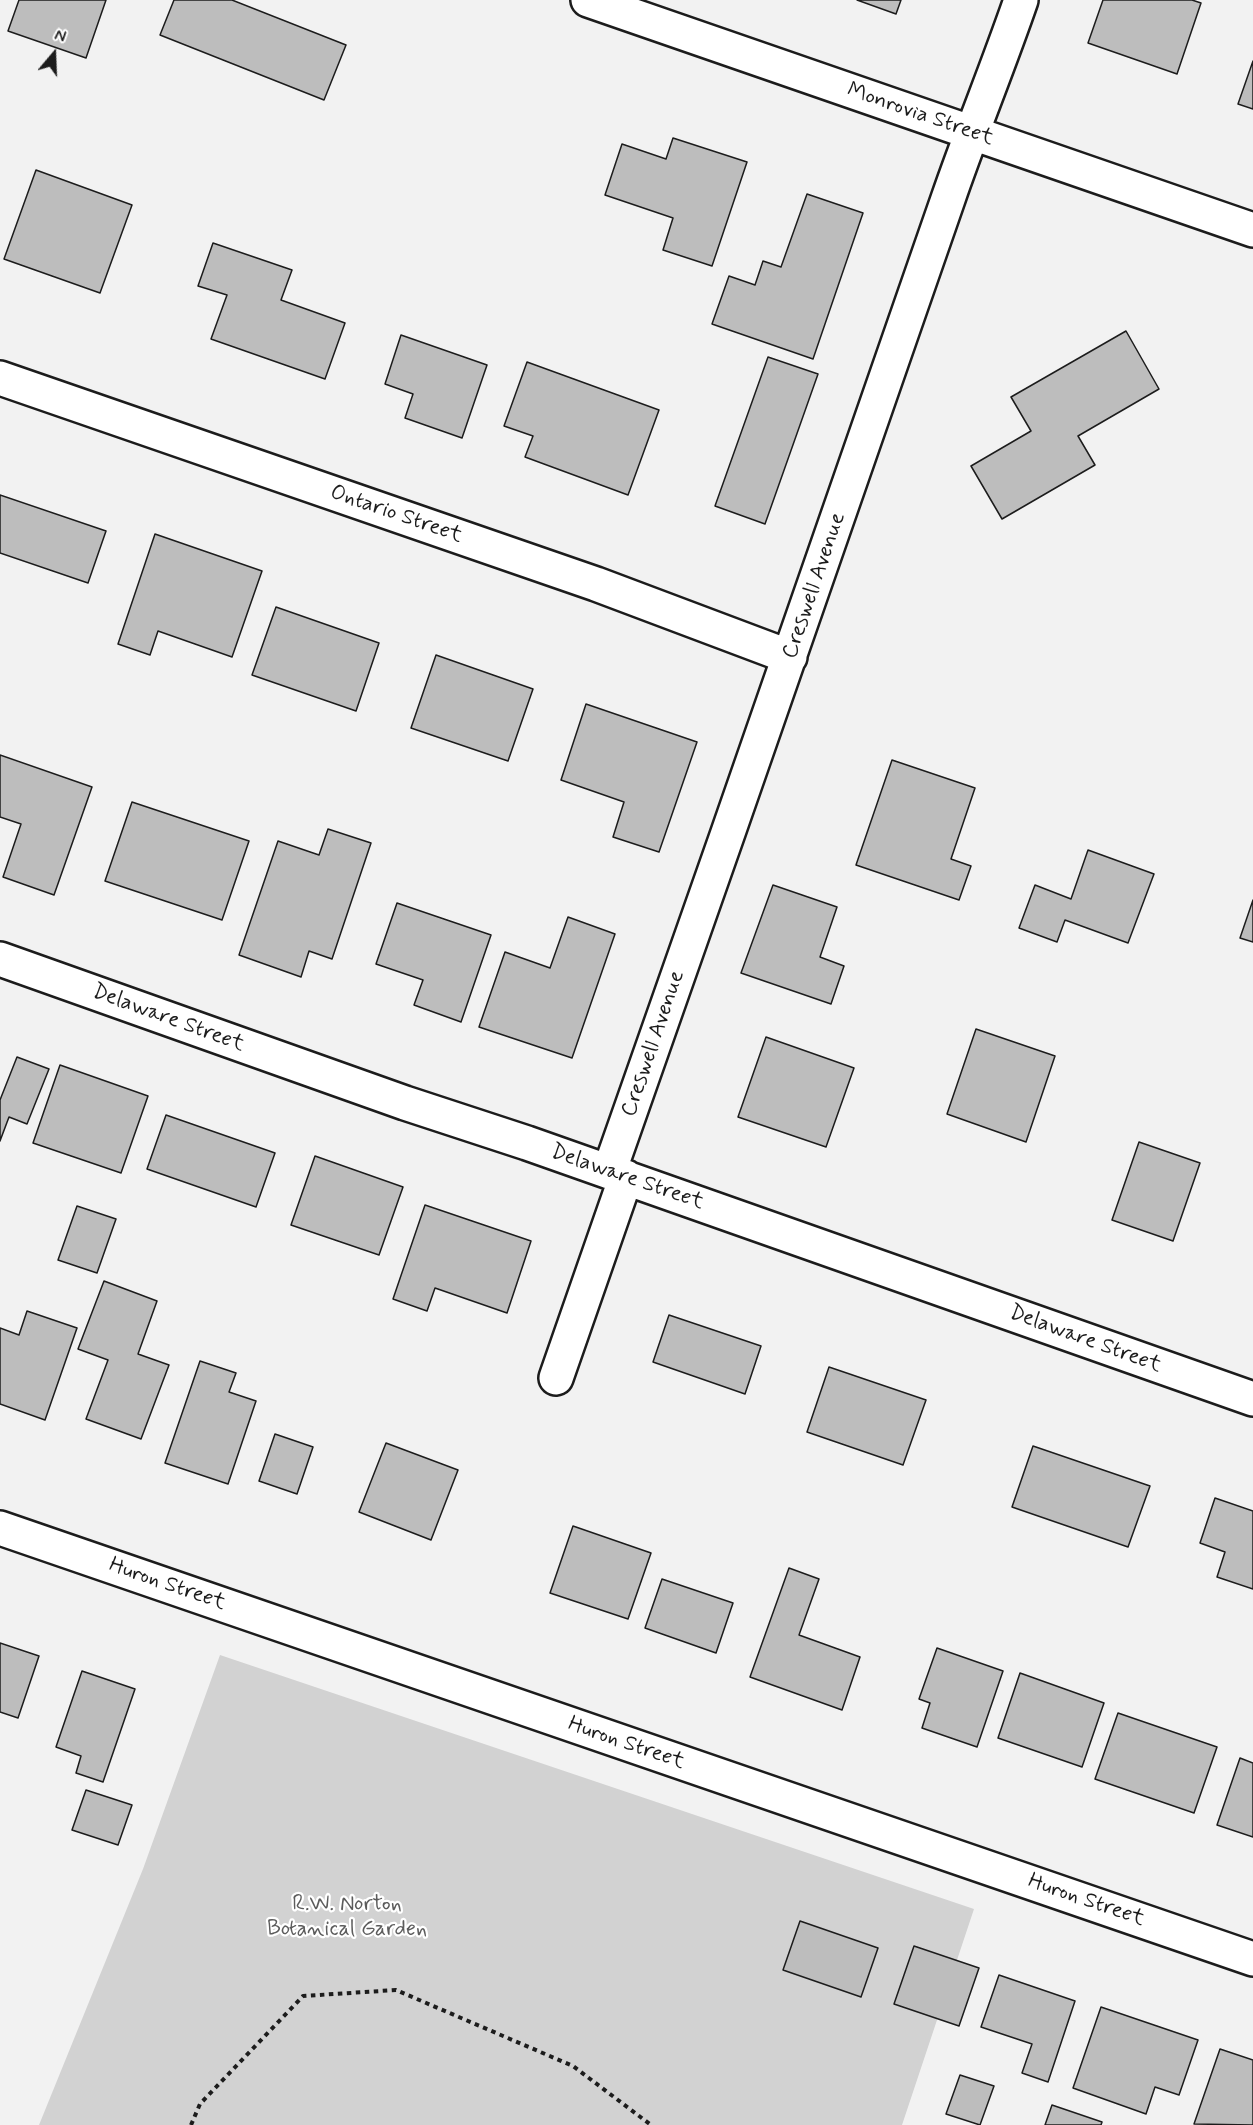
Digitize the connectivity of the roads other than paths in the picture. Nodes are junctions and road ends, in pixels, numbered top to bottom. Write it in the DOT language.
graph roads {
  1 [pos="588,0"];
  2 [pos="1021,0"];
  3 [pos="972,133"];
  4 [pos="1253,230"];
  5 [pos="0,378"];
  6 [pos="790,657"];
  7 [pos="0,959"];
  8 [pos="618,1174"];
  9 [pos="556,1378"];
  10 [pos="1253,1399"];
  11 [pos="0,1528"];
  12 [pos="1253,1959"];
  1 -- 3 [label="street, Monrovia Street"];
  2 -- 3 [label="street, Creswell Avenue"];
  3 -- 4 [label="street, Monrovia Street"];
  3 -- 6 [label="street, Creswell Avenue"];
  5 -- 6 [label="street, Ontario Street"];
  6 -- 8 [label="street, Creswell Avenue"];
  7 -- 8 [label="street, Delaware Street"];
  8 -- 9 [label="street, Creswell Avenue"];
  8 -- 10 [label="street, Delaware Street"];
  11 -- 12 [label="street, Huron Street"];
}
